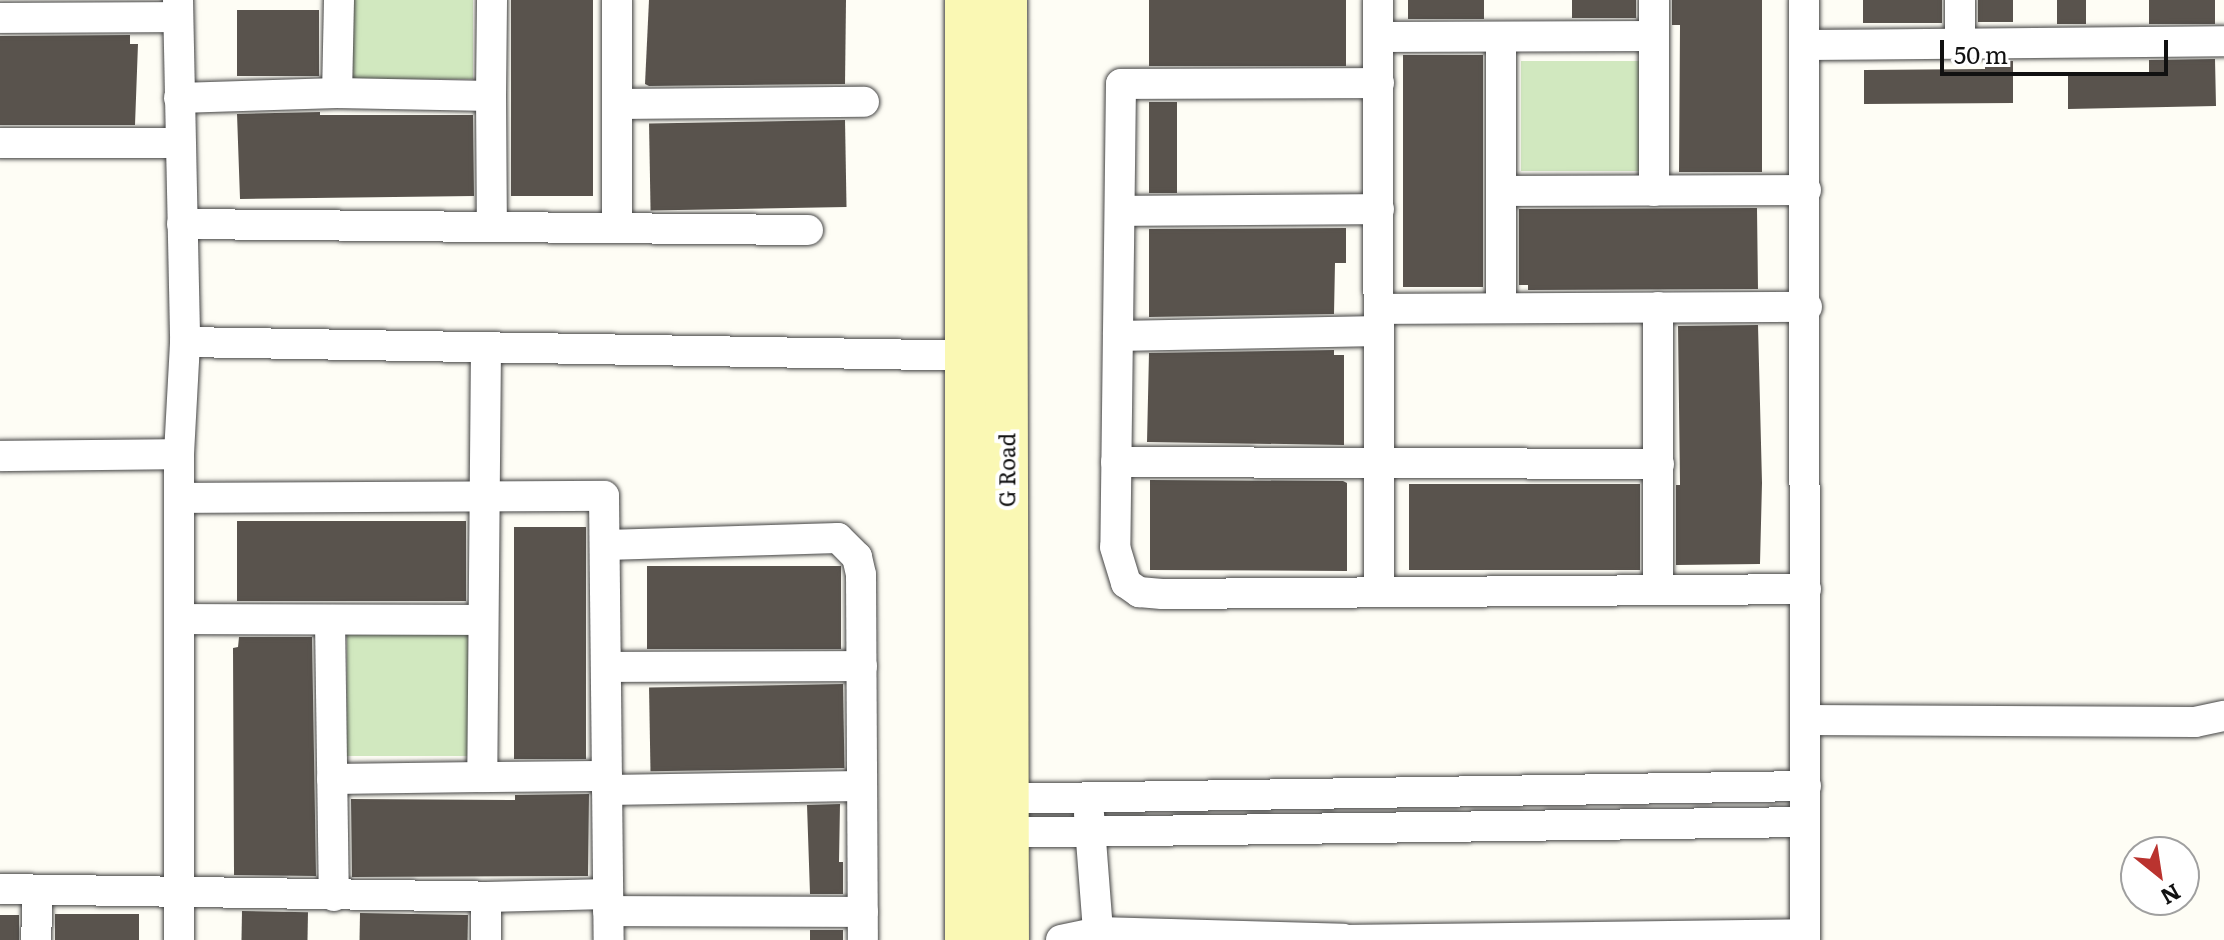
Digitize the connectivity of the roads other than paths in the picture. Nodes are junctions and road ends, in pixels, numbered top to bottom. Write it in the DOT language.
graph roads {
  1 [pos="339,0"];
  2 [pos="492,0"];
  3 [pos="617,0"];
  4 [pos="966,0"];
  5 [pos="1006,0"];
  6 [pos="1378,0"];
  7 [pos="1654,0"];
  8 [pos="1804,0"];
  9 [pos="1960,0"];
  10 [pos="178,8"];
  11 [pos="0,18"];
  12 [pos="1654,36"];
  13 [pos="1379,37"];
  14 [pos="1501,37"];
  15 [pos="2224,41"];
  16 [pos="1805,45"];
  17 [pos="1960,45"];
  18 [pos="1379,83"];
  19 [pos="337,93"];
  20 [pos="491,96"];
  21 [pos="179,98"];
  22 [pos="864,102"];
  23 [pos="617,104"];
  24 [pos="0,143"];
  25 [pos="180,143"];
  26 [pos="1806,190"];
  27 [pos="1501,191"];
  28 [pos="1654,191"];
  29 [pos="1379,209"];
  30 [pos="1120,211"];
  31 [pos="182,224"];
  32 [pos="492,226"];
  33 [pos="617,228"];
  34 [pos="808,230"];
  35 [pos="1658,307"];
  36 [pos="1807,307"];
  37 [pos="1501,308"];
  38 [pos="1379,320"];
  39 [pos="1118,336"];
  40 [pos="185,342"];
  41 [pos="486,347"];
  42 [pos="986,356"];
  43 [pos="179,454"];
  44 [pos="0,456"];
  45 [pos="1116,462"];
  46 [pos="1659,464"];
  47 [pos="1379,465"];
  48 [pos="484,497"];
  49 [pos="179,498"];
  50 [pos="606,545"];
  51 [pos="1806,589"];
  52 [pos="1658,590"];
  53 [pos="1379,592"];
  54 [pos="179,619"];
  55 [pos="330,620"];
  56 [pos="483,620"];
  57 [pos="862,666"];
  58 [pos="606,667"];
  59 [pos="2224,716"];
  60 [pos="1806,720"];
  61 [pos="482,777"];
  62 [pos="332,779"];
  63 [pos="607,783"];
  64 [pos="862,786"];
  65 [pos="1806,786"];
  66 [pos="1088,797"];
  67 [pos="966,816"];
  68 [pos="1008,816"];
  69 [pos="1805,822"];
  70 [pos="1089,831"];
  71 [pos="0,889"];
  72 [pos="38,890"];
  73 [pos="179,894"];
  74 [pos="334,896"];
  75 [pos="486,897"];
  76 [pos="608,915"];
  77 [pos="863,926"];
  78 [pos="1098,932"];
  79 [pos="1805,937"];
  80 [pos="36,940"];
  81 [pos="179,940"];
  82 [pos="486,940"];
  83 [pos="966,940"];
  84 [pos="1008,940"];
  85 [pos="1061,940"];
  86 [pos="1342,940"];
  1 -- 19 [label="street"];
  2 -- 20 [label="street"];
  3 -- 23 [label="street"];
  4 -- 42 [label="street, G Road"];
  5 -- 42 [label="street, G Road"];
  6 -- 13 [label="street"];
  7 -- 12 [label="street"];
  8 -- 16 [label="street"];
  9 -- 17 [label="street"];
  10 -- 11 [label="street"];
  10 -- 21 [label="street"];
  12 -- 14 [label="street"];
  12 -- 28 [label="street"];
  13 -- 14 [label="street"];
  13 -- 18 [label="street"];
  14 -- 27 [label="street"];
  15 -- 17 [label="street"];
  16 -- 17 [label="street"];
  16 -- 26 [label="street"];
  18 -- 29 [label="street"];
  18 -- 30 [label="street"];
  19 -- 20 [label="street"];
  19 -- 21 [label="street"];
  20 -- 32 [label="street"];
  21 -- 25 [label="street"];
  22 -- 23 [label="street"];
  23 -- 33 [label="street"];
  24 -- 25 [label="street"];
  25 -- 31 [label="street"];
  26 -- 28 [label="street"];
  26 -- 36 [label="street"];
  27 -- 28 [label="street"];
  27 -- 37 [label="street"];
  29 -- 30 [label="street"];
  29 -- 38 [label="street"];
  30 -- 39 [label="street"];
  31 -- 32 [label="street"];
  31 -- 40 [label="street"];
  32 -- 33 [label="street"];
  33 -- 34 [label="street"];
  35 -- 36 [label="street"];
  35 -- 37 [label="street"];
  35 -- 46 [label="street"];
  36 -- 51 [label="street"];
  37 -- 38 [label="street"];
  38 -- 39 [label="street"];
  38 -- 47 [label="street"];
  39 -- 45 [label="street"];
  40 -- 41 [label="street"];
  40 -- 43 [label="street"];
  41 -- 42 [label="street"];
  41 -- 48 [label="street"];
  42 -- 67 [label="street, G Road"];
  42 -- 68 [label="street, G Road"];
  43 -- 44 [label="street"];
  43 -- 49 [label="street"];
  45 -- 47 [label="street"];
  45 -- 53 [label="street"];
  46 -- 47 [label="street"];
  46 -- 52 [label="street"];
  47 -- 53 [label="street"];
  48 -- 49 [label="street"];
  48 -- 50 [label="street"];
  48 -- 56 [label="street"];
  49 -- 54 [label="street"];
  50 -- 57 [label="street"];
  50 -- 58 [label="street"];
  51 -- 52 [label="street"];
  51 -- 60 [label="street"];
  52 -- 53 [label="street"];
  54 -- 55 [label="street"];
  54 -- 73 [label="street"];
  55 -- 56 [label="street"];
  55 -- 62 [label="street"];
  56 -- 61 [label="street"];
  57 -- 58 [label="street"];
  57 -- 64 [label="street"];
  58 -- 63 [label="street"];
  59 -- 60 [label="street"];
  60 -- 65 [label="street"];
  61 -- 62 [label="street"];
  61 -- 63 [label="street"];
  62 -- 74 [label="street"];
  63 -- 64 [label="street"];
  63 -- 76 [label="street"];
  64 -- 77 [label="street"];
  65 -- 66 [label="street"];
  65 -- 69 [label="street"];
  66 -- 68 [label="street"];
  66 -- 70 [label="street"];
  67 -- 68 [label="street"];
  67 -- 83 [label="street, G Road"];
  68 -- 70 [label="street"];
  68 -- 84 [label="street, G Road"];
  69 -- 70 [label="street"];
  69 -- 79 [label="street"];
  70 -- 78 [label="street"];
  71 -- 72 [label="street"];
  72 -- 73 [label="street"];
  72 -- 80 [label="street"];
  73 -- 74 [label="street"];
  73 -- 81 [label="street"];
  74 -- 75 [label="street"];
  75 -- 76 [label="street"];
  75 -- 82 [label="street"];
  76 -- 77 [label="street"];
  78 -- 85 [label="street"];
  78 -- 86 [label="street"];
  79 -- 86 [label="street"];
}
